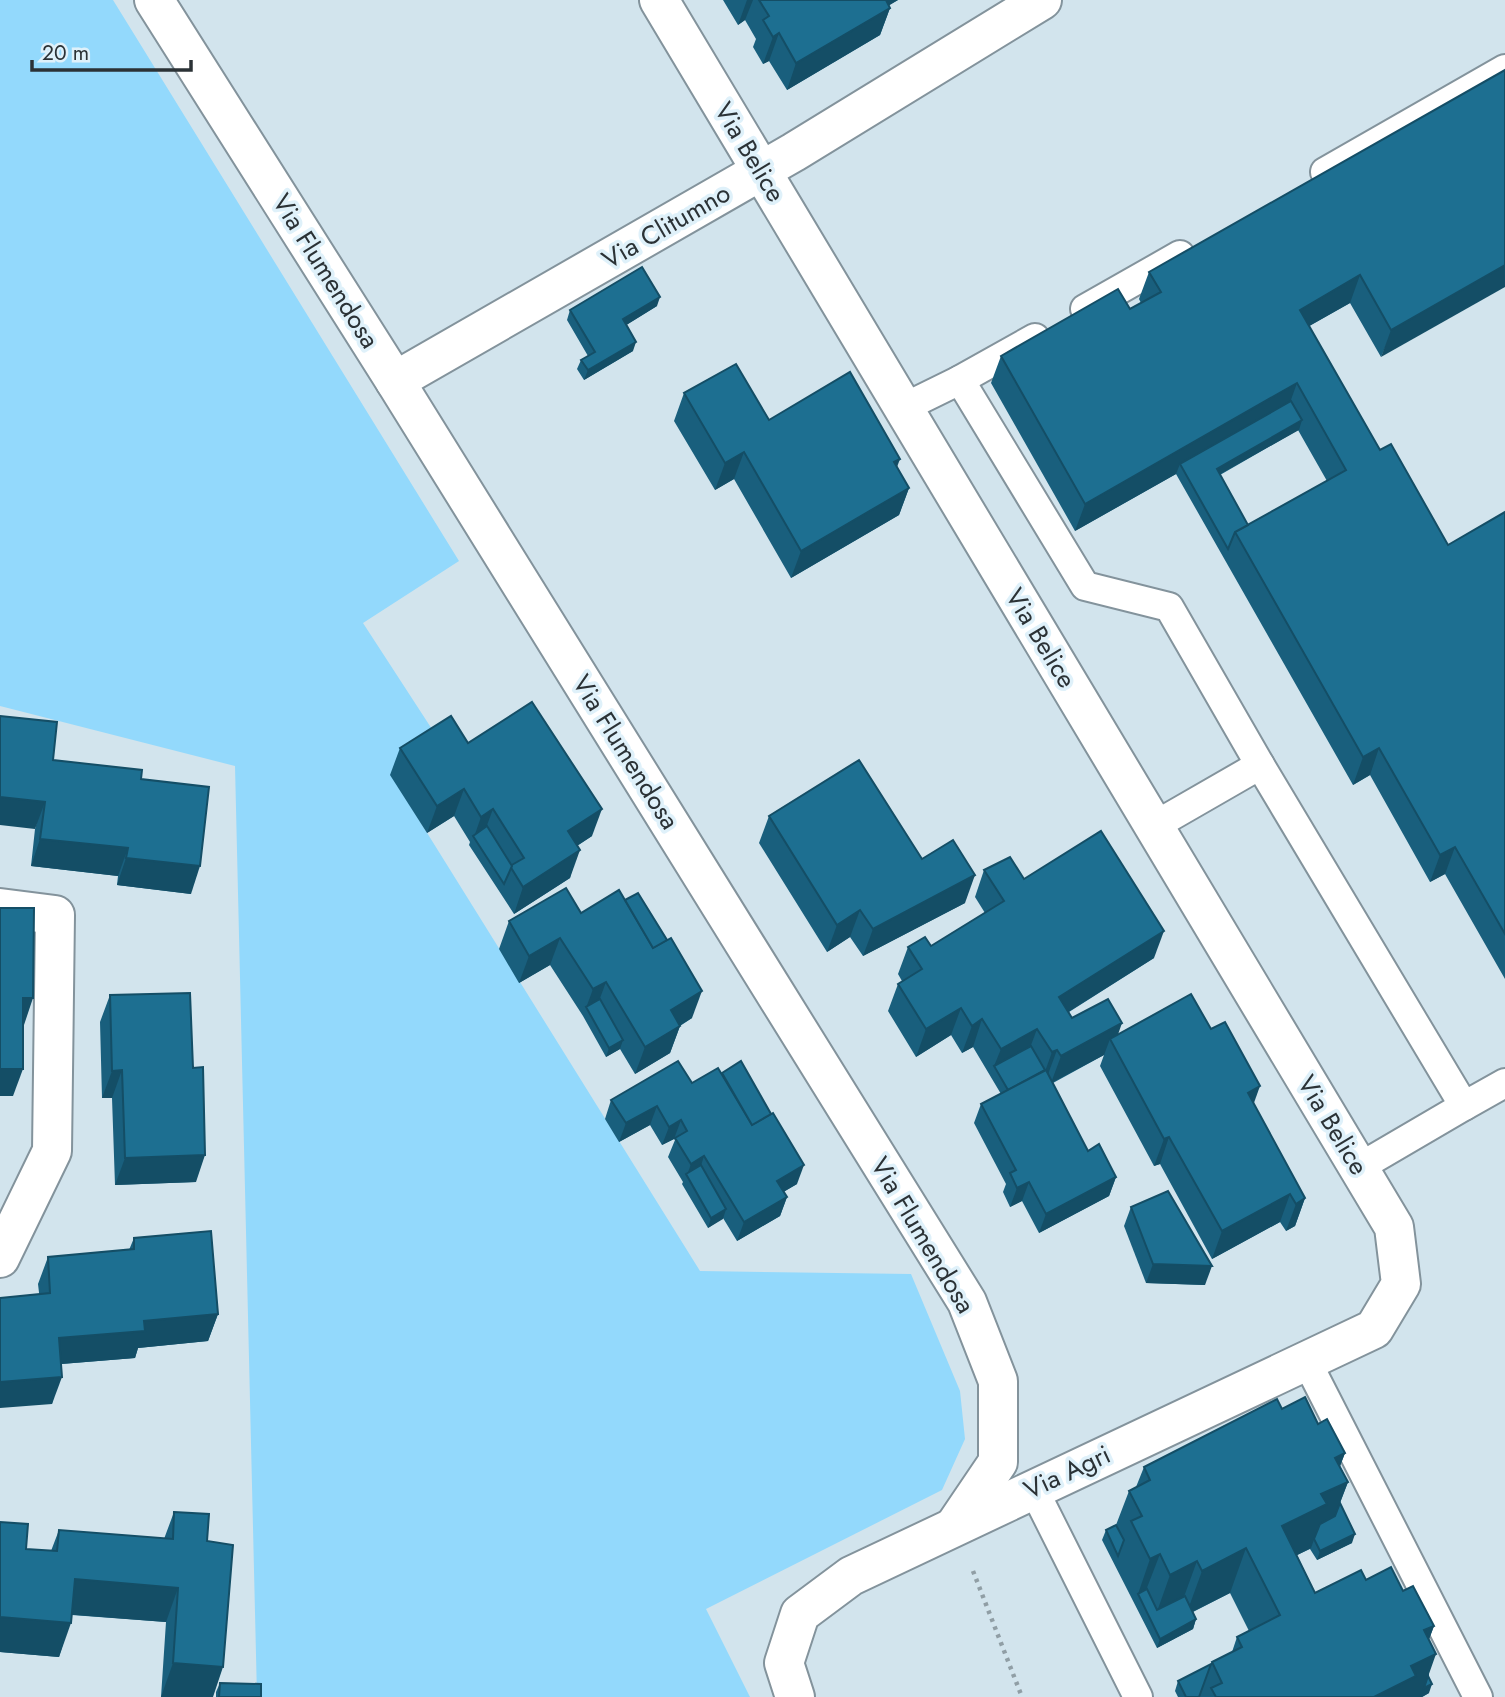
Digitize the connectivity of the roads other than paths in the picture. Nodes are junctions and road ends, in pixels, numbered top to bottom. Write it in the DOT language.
graph roads {
  1 [pos="153,0"];
  2 [pos="660,0"];
  3 [pos="1042,0"];
  4 [pos="1505,69"];
  5 [pos="762,171"];
  6 [pos="1299,187"];
  7 [pos="1202,242"];
  8 [pos="960,380"];
  9 [pos="395,381"];
  10 [pos="903,408"];
  11 [pos="1260,765"];
  12 [pos="1154,825"];
  13 [pos="0,908"];
  14 [pos="1505,1083"];
  15 [pos="1464,1106"];
  16 [pos="1358,1168"];
  17 [pos="0,1258"];
  18 [pos="1401,1284"];
  19 [pos="1306,1360"];
  20 [pos="1033,1488"];
  21 [pos="956,1524"];
  22 [pos="795,1697"];
  23 [pos="1138,1697"];
  24 [pos="1478,1697"];
  1 -- 9 [label="street, Via Flumendosa"];
  2 -- 5 [label="street, Via Belice"];
  3 -- 5 [label="street, Via Clitumno"];
  4 -- 6 [label="lane"];
  5 -- 9 [label="street, Via Clitumno"];
  5 -- 10 [label="street, Via Belice"];
  7 -- 8 [label="lane"];
  8 -- 10 [label="lane"];
  8 -- 11 [label="lane"];
  9 -- 21 [label="street, Via Flumendosa"];
  10 -- 12 [label="street, Via Belice"];
  11 -- 12 [label="lane"];
  11 -- 15 [label="lane"];
  12 -- 16 [label="street, Via Belice"];
  13 -- 17 [label="street"];
  14 -- 15 [label="lane"];
  15 -- 16 [label="lane"];
  16 -- 18 [label="street, Via Belice"];
  18 -- 19 [label="street, Via Agri"];
  19 -- 20 [label="street, Via Agri"];
  19 -- 24 [label="lane"];
  20 -- 21 [label="street, Via Agri"];
  20 -- 23 [label="lane"];
  21 -- 22 [label="street, Via Agri"];
}
